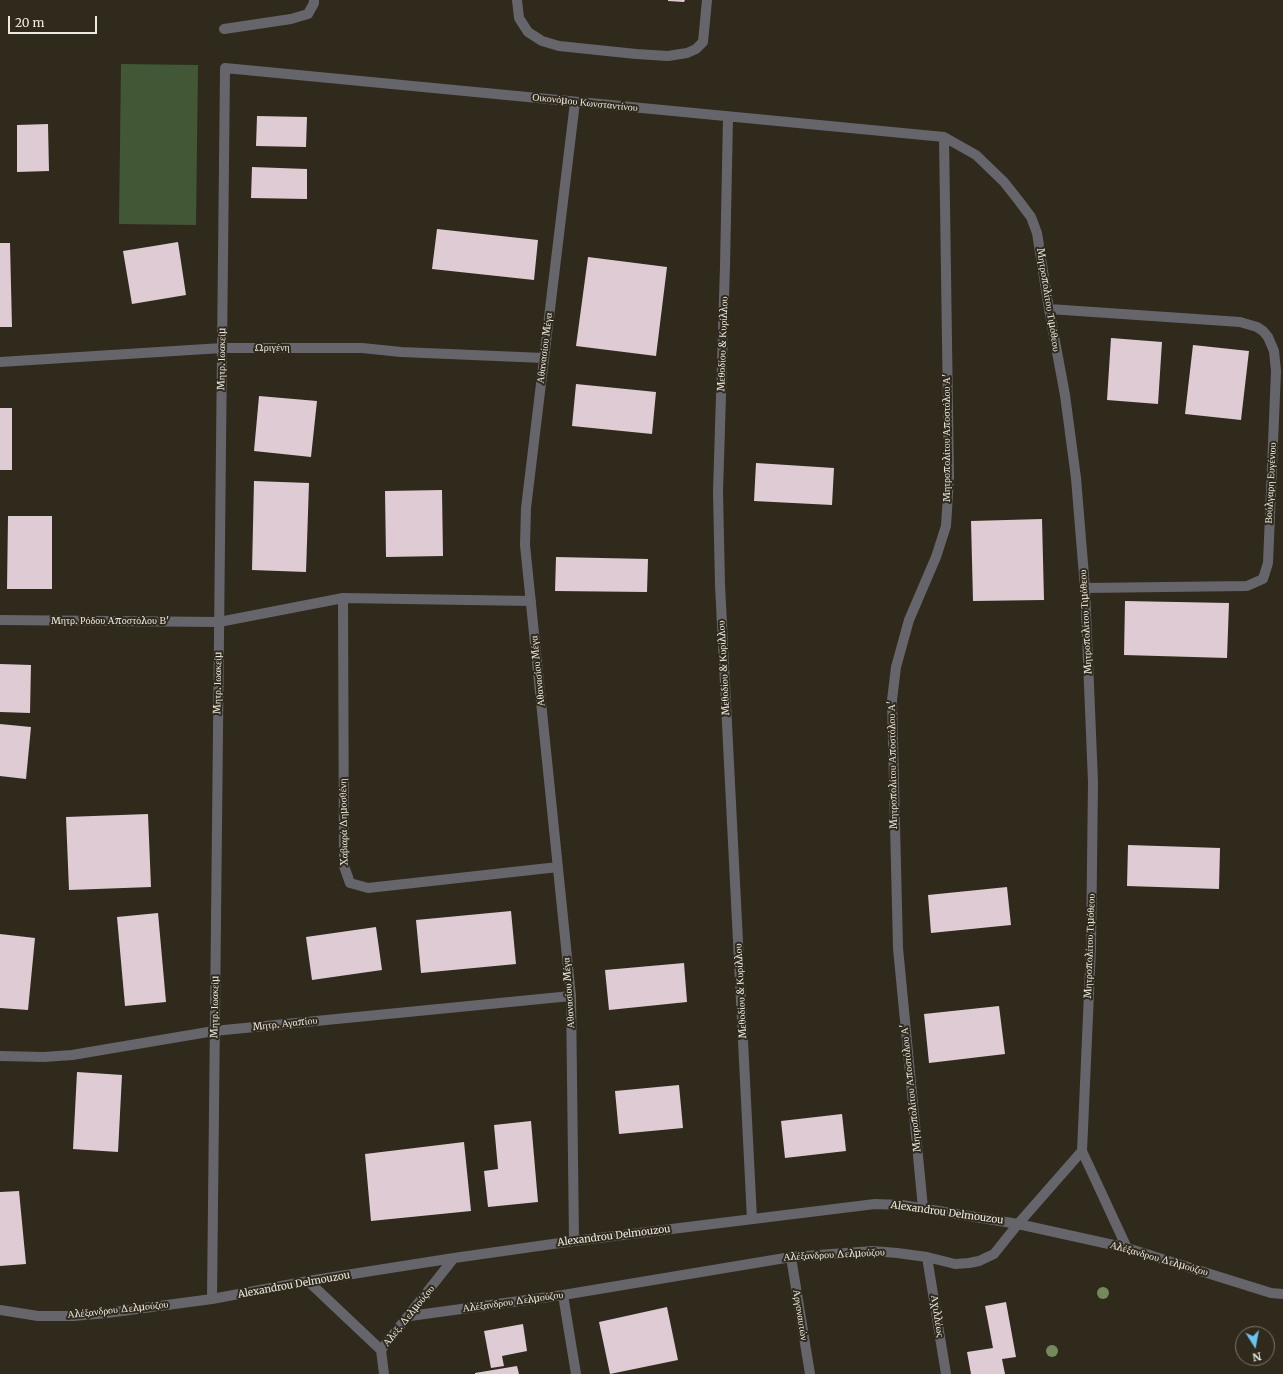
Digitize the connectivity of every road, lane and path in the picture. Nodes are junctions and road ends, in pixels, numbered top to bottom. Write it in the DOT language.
graph roads {
  1 [pos="314,0"];
  2 [pos="518,0"];
  3 [pos="707,0"];
  4 [pos="224,29"];
  5 [pos="225,68"];
  6 [pos="574,102"];
  7 [pos="728,117"];
  8 [pos="944,137"];
  9 [pos="1049,309"];
  10 [pos="222,348"];
  11 [pos="544,358"];
  12 [pos="0,362"];
  13 [pos="1085,588"];
  14 [pos="343,598"];
  15 [pos="531,601"];
  16 [pos="0,620"];
  17 [pos="219,622"];
  18 [pos="558,867"];
  19 [pos="571,996"];
  20 [pos="214,1031"];
  21 [pos="0,1056"];
  22 [pos="1082,1151"];
  23 [pos="923,1208"];
  24 [pos="752,1219"];
  25 [pos="1018,1224"];
  26 [pos="574,1241"];
  27 [pos="1127,1248"];
  28 [pos="790,1257"];
  29 [pos="927,1257"];
  30 [pos="454,1258"];
  31 [pos="308,1282"];
  32 [pos="1283,1294"];
  33 [pos="563,1295"];
  34 [pos="212,1299"];
  35 [pos="0,1310"];
  36 [pos="410,1316"];
  37 [pos="381,1350"];
  38 [pos="384,1374"];
  39 [pos="576,1374"];
  40 [pos="810,1374"];
  41 [pos="946,1374"];
  1 -- 4 [label="street"];
  2 -- 3 [label="street"];
  5 -- 6 [label="street, Οικονόμου Κωνσταντίνου"];
  5 -- 10 [label="street, Μητρ. Ιωακείμ"];
  6 -- 7 [label="street, Οικονόμου Κωνσταντίνου"];
  6 -- 11 [label="street, Αθανασίου Μέγα"];
  7 -- 8 [label="street, Οικονόμου Κωνσταντίνου"];
  7 -- 24 [label="street, Μεθοδίου & Κυρίλλου"];
  8 -- 9 [label="street, Μητροπολίτου Τιμόθεου"];
  8 -- 23 [label="street, Μητροπολίτου Αποστόλου Α'"];
  9 -- 13 [label="street, Μητροπολίτου Τιμόθεου"];
  9 -- 13 [label="street, Βούλγαρη Ευγένιου"];
  10 -- 11 [label="street, Ωριγένη"];
  10 -- 12 [label="street, Ωριγένη"];
  10 -- 17 [label="street, Μητρ. Ιωακείμ"];
  11 -- 15 [label="street, Αθανασίου Μέγα"];
  13 -- 22 [label="street, Μητροπολίτου Τιμόθεου"];
  14 -- 15 [label="street, Μητρ. Ρόδου Αποστόλου Β'"];
  14 -- 17 [label="street, Μητρ. Ρόδου Αποστόλου Β'"];
  14 -- 18 [label="street, Χαβιαρά Δημοσθένη"];
  15 -- 18 [label="street, Αθανασίου Μέγα"];
  16 -- 17 [label="street, Μητρ. Ρόδου Αποστόλου Β'"];
  17 -- 20 [label="street, Μητρ. Ιωακείμ"];
  18 -- 19 [label="street, Αθανασίου Μέγα"];
  19 -- 20 [label="street, Μητρ. Αγαπίου"];
  19 -- 26 [label="street, Αθανασίου Μέγα"];
  20 -- 21 [label="street, Μητρ. Αγαπίου"];
  20 -- 34 [label="street, Μητρ. Ιωακείμ"];
  22 -- 25 [label="street"];
  22 -- 27 [label="street"];
  23 -- 24 [label="street, Alexandrou Delmouzou"];
  23 -- 25 [label="street, Alexandrou Delmouzou"];
  24 -- 26 [label="street, Alexandrou Delmouzou"];
  25 -- 27 [label="street, Αλέξανδρου Δελμούζου"];
  25 -- 29 [label="street, Αλέξανδρου Δελμούζου"];
  26 -- 30 [label="street, Alexandrou Delmouzou"];
  27 -- 32 [label="street, Αλέξανδρου Δελμούζου"];
  28 -- 29 [label="street, Αλέξανδρου Δελμούζου"];
  28 -- 33 [label="street, Αλέξανδρου Δελμούζου"];
  28 -- 40 [label="street, Αργοναυτών"];
  29 -- 41 [label="street, Αχιλλέως"];
  30 -- 31 [label="street, Alexandrou Delmouzou"];
  30 -- 36 [label="street, Αλεξ. Δελμούζου"];
  31 -- 34 [label="street, Alexandrou Delmouzou"];
  31 -- 37 [label="street, Αλεξ. Δελμούζου"];
  33 -- 36 [label="street, Αλέξανδρου Δελμούζου"];
  33 -- 39 [label="street"];
  34 -- 35 [label="street, Αλέξανδρου Δελμούζου"];
  36 -- 37 [label="street, Αλεξ. Δελμούζου"];
  37 -- 38 [label="street"];
}
